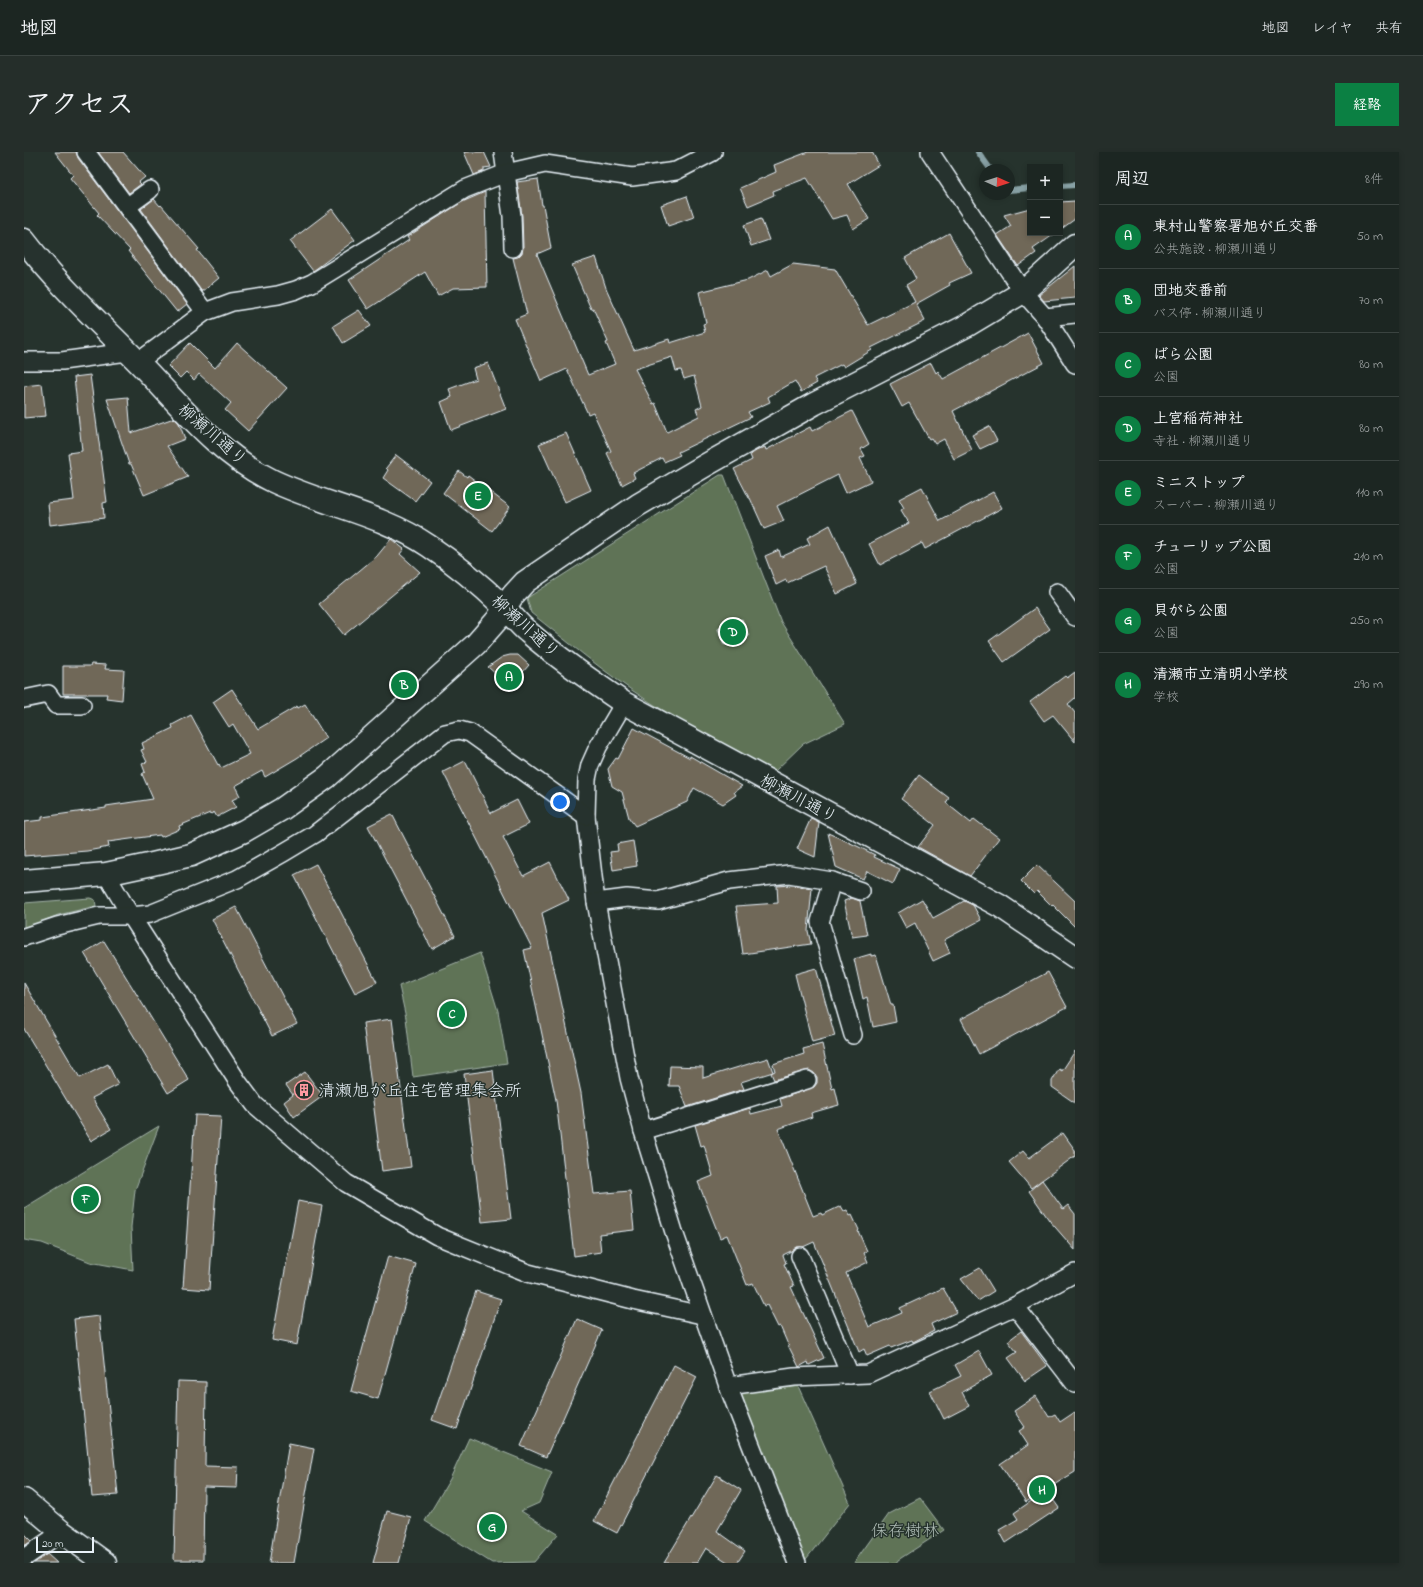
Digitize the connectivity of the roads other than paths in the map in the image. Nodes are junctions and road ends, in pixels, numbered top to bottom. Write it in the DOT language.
graph roads {
  1 [pos="86,152"];
  2 [pos="503,152"];
  3 [pos="714,152"];
  4 [pos="930,152"];
  5 [pos="506,173"];
  6 [pos="150,190"];
  7 [pos="128,206"];
  8 [pos="24,240"];
  9 [pos="1075,246"];
  10 [pos="513,248"];
  11 [pos="1023,292"];
  12 [pos="205,312"];
  13 [pos="1075,314"];
  14 [pos="1045,317"];
  15 [pos="133,357"];
  16 [pos="24,361"];
  17 [pos="1075,364"];
  18 [pos="1057,592"];
  19 [pos="505,608"];
  20 [pos="1075,618"];
  21 [pos="24,699"];
  22 [pos="624,703"];
  23 [pos="82,705"];
  24 [pos="586,816"];
  25 [pos="106,874"];
  26 [pos="24,881"];
  27 [pos="832,881"];
  28 [pos="861,891"];
  29 [pos="596,902"];
  30 [pos="131,916"];
  31 [pos="24,937"];
  32 [pos="1075,957"];
  33 [pos="853,1036"];
  34 [pos="807,1080"];
  35 [pos="643,1131"];
  36 [pos="800,1256"];
  37 [pos="1075,1273"];
  38 [pos="1015,1306"];
  39 [pos="702,1315"];
  40 [pos="850,1375"];
  41 [pos="1075,1384"];
  42 [pos="728,1386"];
  43 [pos="24,1500"];
  44 [pos="62,1532"];
  45 [pos="24,1558"];
  46 [pos="105,1563"];
  47 [pos="797,1563"];
  1 -- 7 [label="street"];
  2 -- 5 [label="street"];
  3 -- 5 [label="street"];
  4 -- 11 [label="street"];
  5 -- 10 [label="street"];
  5 -- 12 [label="street"];
  6 -- 7 [label="street"];
  7 -- 12 [label="street"];
  8 -- 15 [label="street, 柳瀬川通り"];
  9 -- 11 [label="street"];
  11 -- 14 [label="street"];
  11 -- 19 [label="street"];
  12 -- 15 [label="street"];
  13 -- 14 [label="street"];
  14 -- 17 [label="street"];
  15 -- 16 [label="street"];
  15 -- 19 [label="street, 柳瀬川通り"];
  18 -- 20 [label="street"];
  19 -- 22 [label="street, 柳瀬川通り"];
  19 -- 25 [label="street"];
  21 -- 23 [label="street"];
  22 -- 24 [label="street"];
  22 -- 32 [label="street, 柳瀬川通り"];
  24 -- 29 [label="street"];
  24 -- 30 [label="street"];
  25 -- 26 [label="street"];
  25 -- 30 [label="street"];
  27 -- 28 [label="street"];
  27 -- 29 [label="street"];
  27 -- 33 [label="street"];
  29 -- 35 [label="street"];
  30 -- 31 [label="street"];
  30 -- 39 [label="street"];
  34 -- 35 [label="street"];
  35 -- 39 [label="street"];
  36 -- 40 [label="street"];
  37 -- 38 [label="street"];
  38 -- 40 [label="street"];
  38 -- 41 [label="street"];
  39 -- 42 [label="street"];
  40 -- 42 [label="street"];
  42 -- 47 [label="street"];
  43 -- 44 [label="street"];
  44 -- 45 [label="street"];
  44 -- 46 [label="street"];
}
